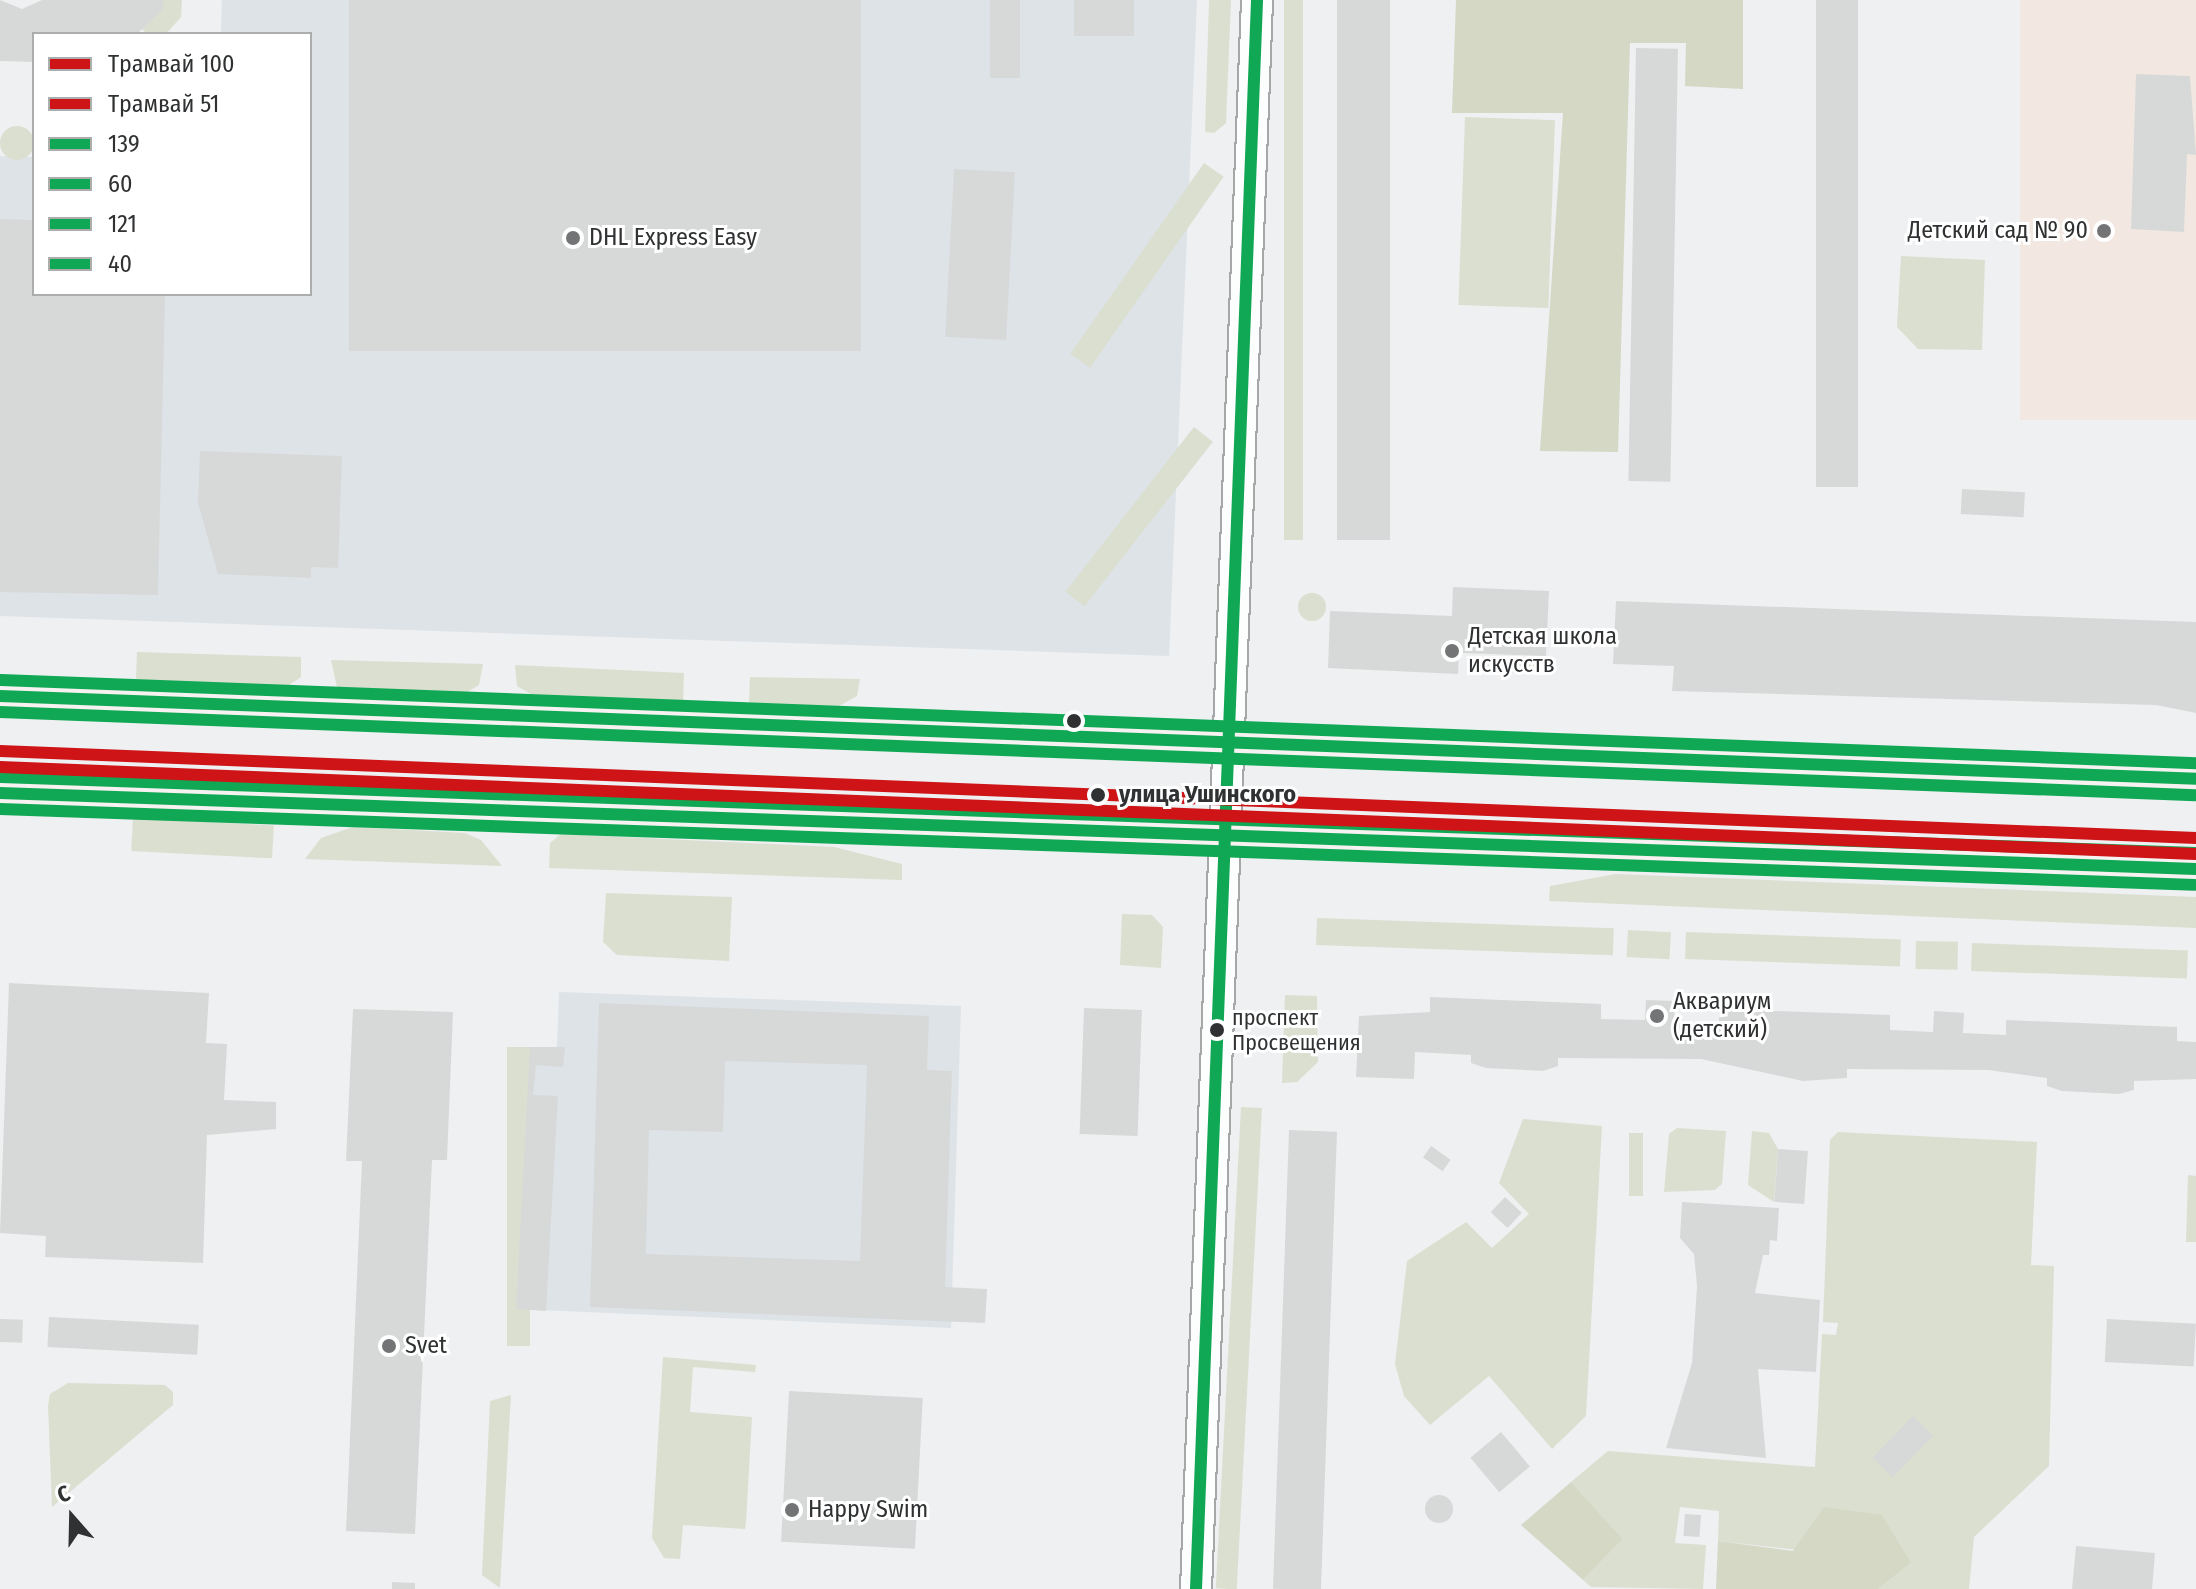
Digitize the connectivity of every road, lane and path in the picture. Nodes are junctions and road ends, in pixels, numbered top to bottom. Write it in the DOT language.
graph roads {
  1 [pos="1257,0"];
  2 [pos="0,696"];
  3 [pos="1229,743"];
  4 [pos="2196,779"];
  5 [pos="0,793"];
  6 [pos="1225,838"];
  7 [pos="2196,869"];
  8 [pos="1196,1589"];
  1 -- 3 [label="street"];
  2 -- 3 [label="main road"];
  3 -- 4 [label="main road"];
  3 -- 6 [label="street"];
  5 -- 6 [label="main road"];
  6 -- 7 [label="main road"];
  6 -- 8 [label="street"];
}
